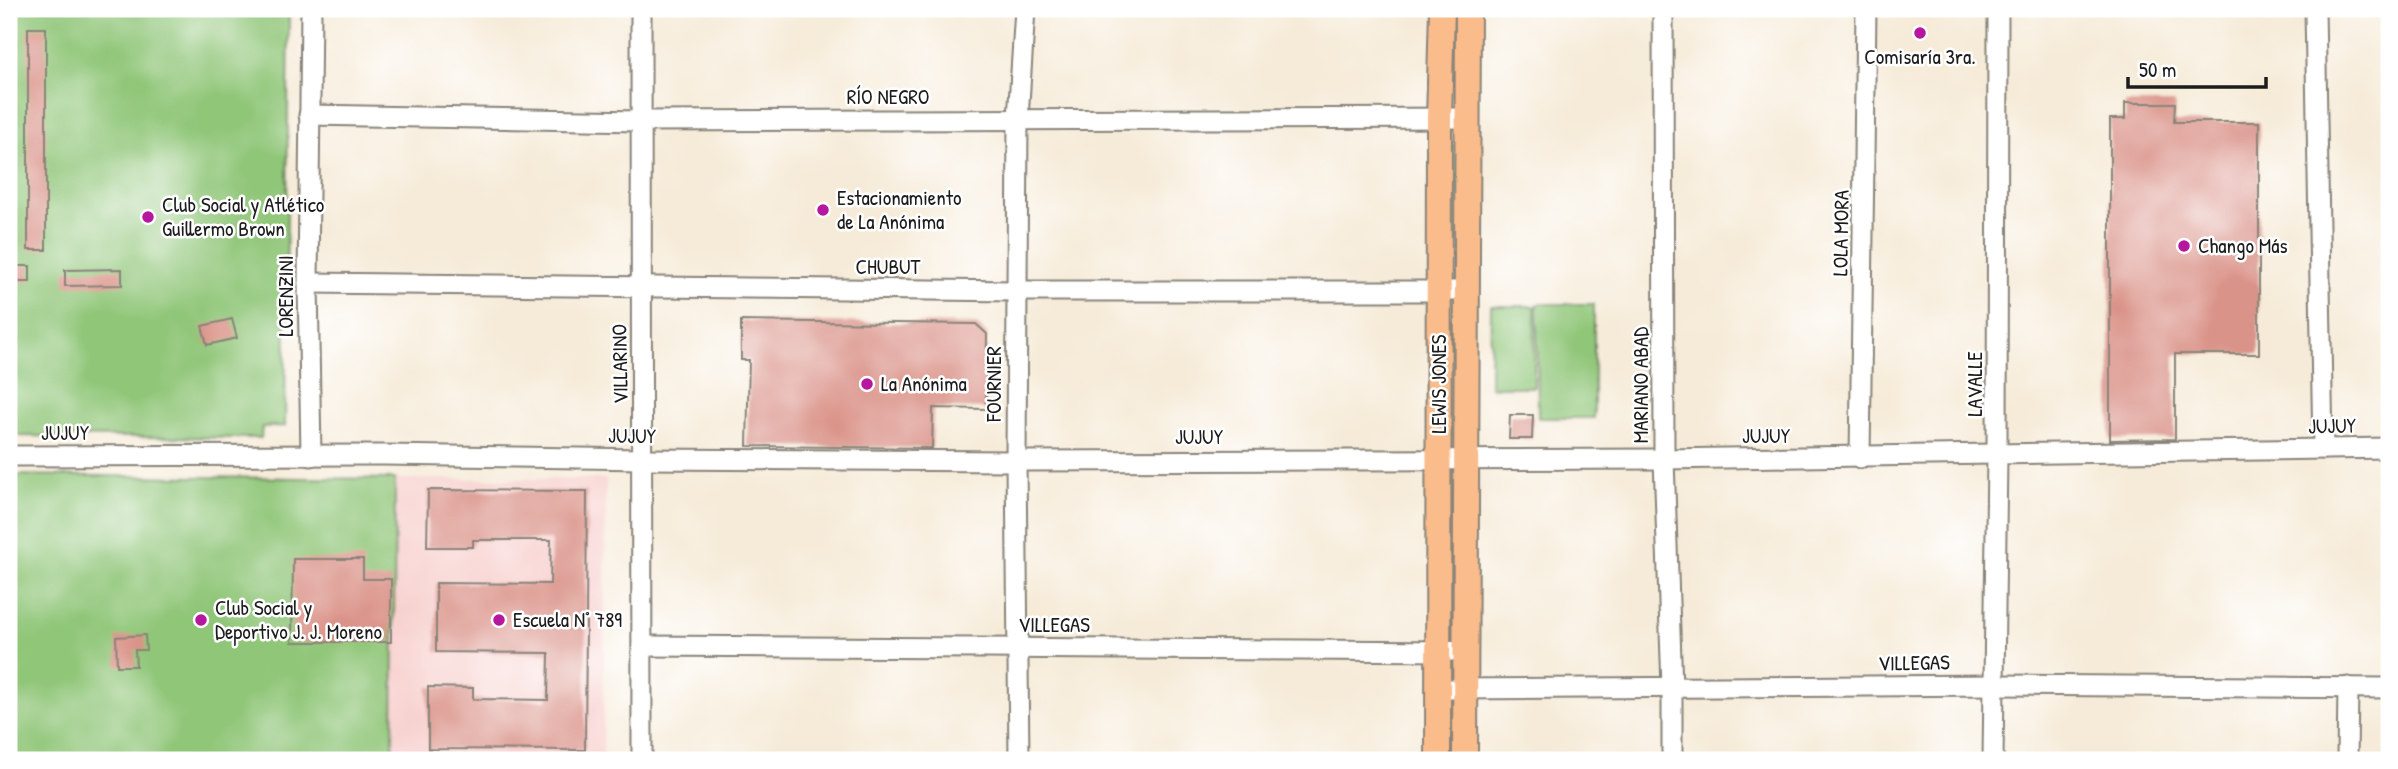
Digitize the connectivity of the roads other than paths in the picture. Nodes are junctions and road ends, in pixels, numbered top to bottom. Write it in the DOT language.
graph roads {
  1 [pos="311,9"];
  2 [pos="641,9"];
  3 [pos="1025,9"];
  4 [pos="1443,9"];
  5 [pos="1468,9"];
  6 [pos="1663,9"];
  7 [pos="1867,9"];
  8 [pos="1998,9"];
  9 [pos="2315,9"];
  10 [pos="309,115"];
  11 [pos="1468,118"];
  12 [pos="1018,119"];
  13 [pos="1439,119"];
  14 [pos="641,121"];
  15 [pos="308,283"];
  16 [pos="642,288"];
  17 [pos="1440,290"];
  18 [pos="1468,290"];
  19 [pos="1017,291"];
  20 [pos="2389,448"];
  21 [pos="2323,449"];
  22 [pos="9,456"];
  23 [pos="311,456"];
  24 [pos="1997,456"];
  25 [pos="1465,458"];
  26 [pos="1860,458"];
  27 [pos="643,459"];
  28 [pos="1439,459"];
  29 [pos="1664,460"];
  30 [pos="1016,461"];
  31 [pos="643,646"];
  32 [pos="1018,648"];
  33 [pos="1452,651"];
  34 [pos="1994,685"];
  35 [pos="2348,687"];
  36 [pos="1672,688"];
  37 [pos="2389,688"];
  38 [pos="1464,689"];
  39 [pos="1439,690"];
  40 [pos="642,760"];
  41 [pos="1019,760"];
  42 [pos="1438,760"];
  43 [pos="1465,760"];
  44 [pos="1672,760"];
  45 [pos="1993,760"];
  46 [pos="2347,760"];
  1 -- 10 [label="street, LORENZINI"];
  2 -- 14 [label="street, VILLARINO"];
  3 -- 12 [label="street, FOURNIER"];
  4 -- 13 [label="main road, LEWIS JONES"];
  5 -- 11 [label="main road, LEWIS JONES"];
  6 -- 29 [label="street, MARIANO ABAD"];
  7 -- 26 [label="street, LOLA MORA"];
  8 -- 24 [label="street, LAVALLE"];
  9 -- 21 [label="street"];
  10 -- 14 [label="street, RÍO NEGRO"];
  10 -- 15 [label="street, LORENZINI"];
  11 -- 13 [label="street, RÍO NEGRO"];
  11 -- 18 [label="main road, LEWIS JONES"];
  12 -- 13 [label="street, RÍO NEGRO"];
  12 -- 14 [label="street, RÍO NEGRO"];
  12 -- 19 [label="street, FOURNIER"];
  13 -- 17 [label="main road, LEWIS JONES"];
  14 -- 16 [label="street, VILLARINO"];
  15 -- 16 [label="street, CHUBUT"];
  15 -- 23 [label="street, LORENZINI"];
  16 -- 19 [label="street, CHUBUT"];
  16 -- 27 [label="street, VILLARINO"];
  17 -- 18 [label="street, CHUBUT"];
  17 -- 19 [label="street, CHUBUT"];
  17 -- 28 [label="main road, LEWIS JONES"];
  18 -- 25 [label="main road, LEWIS JONES"];
  19 -- 30 [label="street, FOURNIER"];
  20 -- 21 [label="street, JUJUY"];
  21 -- 24 [label="street, JUJUY"];
  22 -- 23 [label="street, JUJUY"];
  23 -- 27 [label="street, JUJUY"];
  24 -- 26 [label="street, JUJUY"];
  24 -- 34 [label="street, LAVALLE"];
  25 -- 28 [label="street, JUJUY"];
  25 -- 29 [label="street, JUJUY"];
  25 -- 33 [label="main road, LEWIS JONES"];
  26 -- 29 [label="street, JUJUY"];
  27 -- 30 [label="street, JUJUY"];
  27 -- 31 [label="street, VILLARINO"];
  28 -- 30 [label="street, JUJUY"];
  28 -- 33 [label="main road, LEWIS JONES"];
  29 -- 36 [label="street, MARIANO ABAD"];
  30 -- 32 [label="street, FOURNIER"];
  31 -- 32 [label="street, VILLEGAS"];
  31 -- 40 [label="street, VILLARINO"];
  32 -- 33 [label="street, VILLEGAS"];
  32 -- 41 [label="street, FOURNIER"];
  33 -- 38 [label="main road, LEWIS JONES"];
  33 -- 39 [label="main road, LEWIS JONES"];
  34 -- 35 [label="street, VILLEGAS"];
  34 -- 36 [label="street, VILLEGAS"];
  34 -- 45 [label="street, LAVALLE"];
  35 -- 37 [label="street, VILLEGAS"];
  35 -- 46 [label="street"];
  36 -- 38 [label="street, VILLEGAS"];
  36 -- 44 [label="street, MARIANO ABAD"];
  38 -- 39 [label="street, VILLEGAS"];
  38 -- 43 [label="main road, LEWIS JONES"];
  39 -- 42 [label="main road, LEWIS JONES"];
}
